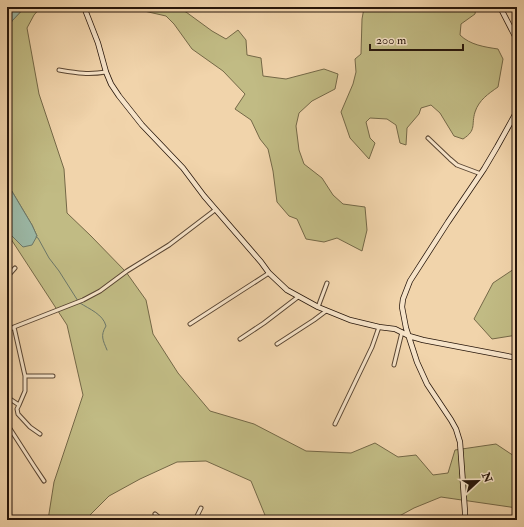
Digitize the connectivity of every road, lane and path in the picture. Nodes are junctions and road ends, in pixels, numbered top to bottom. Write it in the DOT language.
graph roads {
  1 [pos="84,7"];
  2 [pos="500,7"];
  3 [pos="517,40"];
  4 [pos="59,70"];
  5 [pos="106,72"];
  6 [pos="517,111"];
  7 [pos="512,122"];
  8 [pos="517,125"];
  9 [pos="428,138"];
  10 [pos="481,174"];
  11 [pos="215,210"];
  12 [pos="15,268"];
  13 [pos="269,273"];
  14 [pos="7,277"];
  15 [pos="327,283"];
  16 [pos="298,297"];
  17 [pos="318,307"];
  18 [pos="326,311"];
  19 [pos="190,324"];
  20 [pos="14,327"];
  21 [pos="380,327"];
  22 [pos="7,331"];
  23 [pos="402,332"];
  24 [pos="409,336"];
  25 [pos="240,339"];
  26 [pos="277,344"];
  27 [pos="517,358"];
  28 [pos="394,365"];
  29 [pos="25,376"];
  30 [pos="53,376"];
  31 [pos="7,397"];
  32 [pos="19,405"];
  33 [pos="7,424"];
  34 [pos="335,424"];
  35 [pos="40,434"];
  36 [pos="44,481"];
  37 [pos="201,508"];
  38 [pos="155,514"];
  39 [pos="162,520"];
  40 [pos="195,520"];
  41 [pos="465,520"];
  1 -- 5 [label="street"];
  2 -- 3 [label="street"];
  4 -- 5 [label="street"];
  5 -- 11 [label="street"];
  6 -- 7 [label="street"];
  7 -- 8 [label="street"];
  7 -- 10 [label="street"];
  9 -- 10 [label="street"];
  10 -- 24 [label="street"];
  11 -- 13 [label="street"];
  11 -- 20 [label="street"];
  12 -- 14 [label="street"];
  13 -- 16 [label="street"];
  13 -- 19 [label="street"];
  15 -- 17 [label="street"];
  16 -- 17 [label="street"];
  16 -- 25 [label="street"];
  17 -- 18 [label="street"];
  18 -- 21 [label="street"];
  18 -- 26 [label="street"];
  20 -- 22 [label="street"];
  20 -- 29 [label="street"];
  21 -- 23 [label="street"];
  21 -- 34 [label="street"];
  23 -- 24 [label="street"];
  23 -- 28 [label="street"];
  24 -- 27 [label="street"];
  24 -- 41 [label="street"];
  29 -- 30 [label="street"];
  29 -- 32 [label="street"];
  31 -- 32 [label="street"];
  32 -- 35 [label="street"];
  33 -- 36 [label="street"];
  37 -- 40 [label="street"];
  38 -- 39 [label="street"];
}
